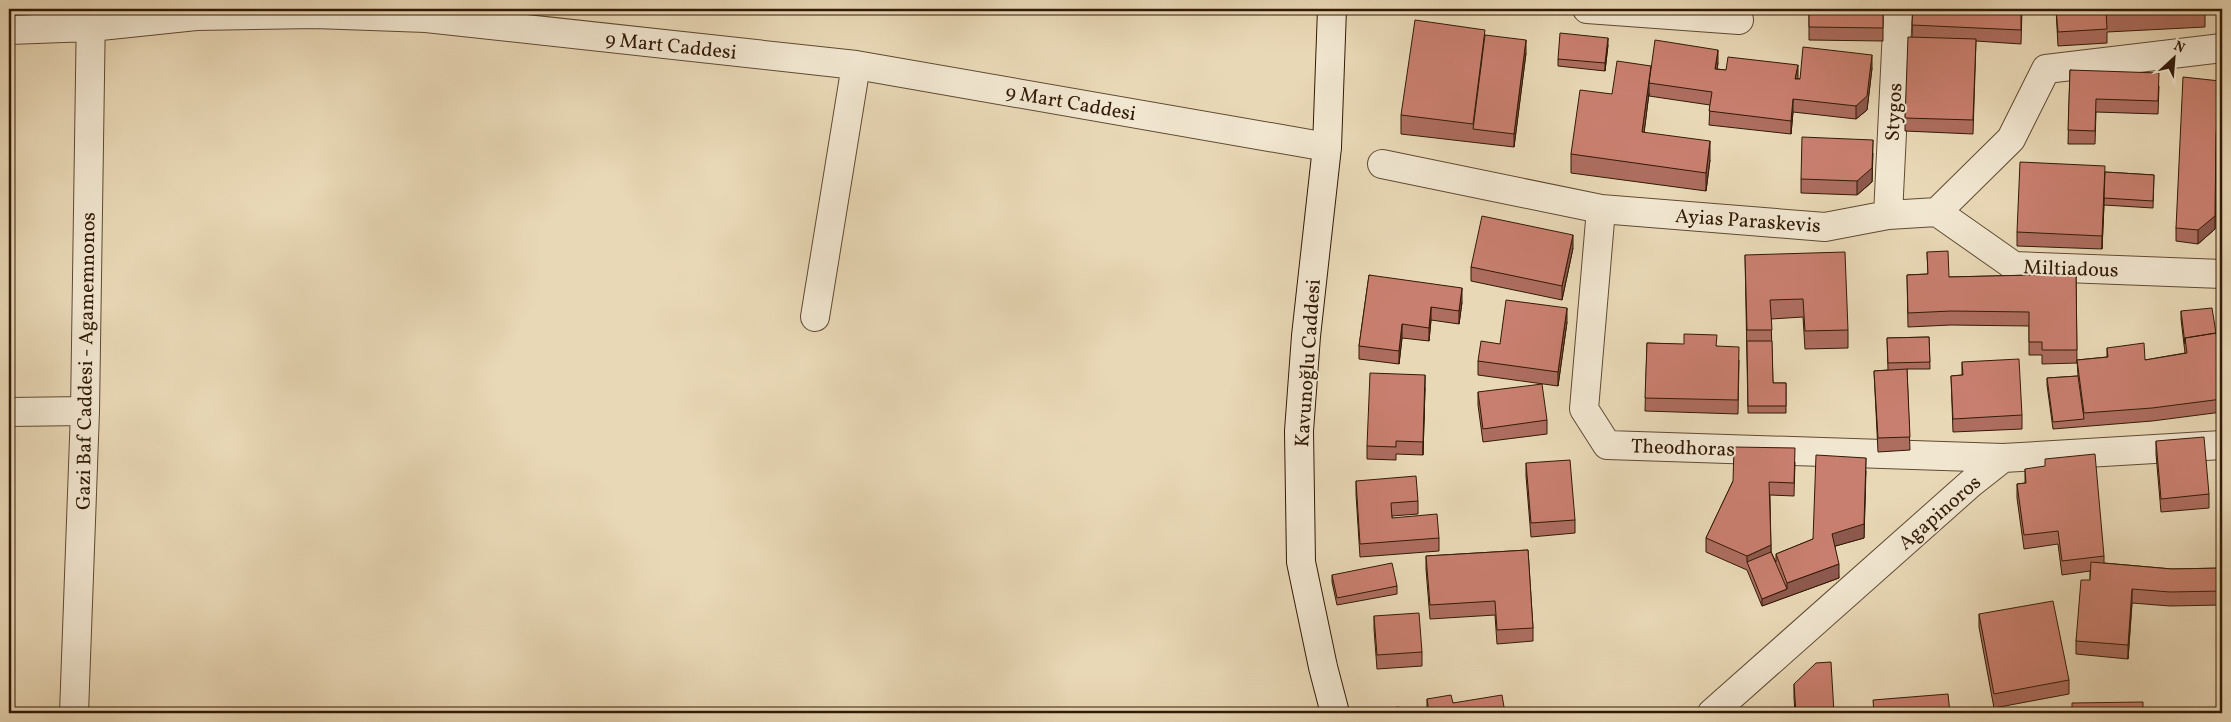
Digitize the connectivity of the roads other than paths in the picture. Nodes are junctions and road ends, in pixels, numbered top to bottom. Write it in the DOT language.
graph roads {
  1 [pos="1332,9"];
  2 [pos="1587,9"];
  3 [pos="1898,9"];
  4 [pos="426,13"];
  5 [pos="91,18"];
  6 [pos="1739,20"];
  7 [pos="9,30"];
  8 [pos="2222,48"];
  9 [pos="856,65"];
  10 [pos="1327,147"];
  11 [pos="1382,164"];
  12 [pos="1602,209"];
  13 [pos="1937,212"];
  14 [pos="1888,215"];
  15 [pos="2222,274"];
  16 [pos="815,317"];
  17 [pos="85,411"];
  18 [pos="9,412"];
  19 [pos="2222,444"];
  20 [pos="2003,458"];
  21 [pos="74,713"];
  22 [pos="1335,713"];
  23 [pos="1712,713"];
  1 -- 10 [label="street, Kavunoğlu Caddesi"];
  2 -- 6 [label="street"];
  3 -- 14 [label="street, Stygos"];
  4 -- 5 [label="street, 9 Mart Caddesi"];
  4 -- 9 [label="street, 9 Mart Caddesi"];
  5 -- 7 [label="street, 9 Mart Caddesi"];
  5 -- 17 [label="street, Gazi Baf Caddesi - Agamemnonos"];
  8 -- 13 [label="street"];
  9 -- 10 [label="street, 9 Mart Caddesi"];
  9 -- 16 [label="street"];
  10 -- 22 [label="street, Kavunoğlu Caddesi"];
  11 -- 12 [label="street, Ayias Paraskevis"];
  12 -- 14 [label="street, Ayias Paraskevis"];
  12 -- 20 [label="street, Theodhoras"];
  13 -- 14 [label="street, Ayias Paraskevis"];
  13 -- 15 [label="street, Miltiadous"];
  17 -- 18 [label="street"];
  17 -- 21 [label="street, Gazi Baf Caddesi - Agamemnonos"];
  19 -- 20 [label="street"];
  20 -- 23 [label="street, Agapinoros"];
}
